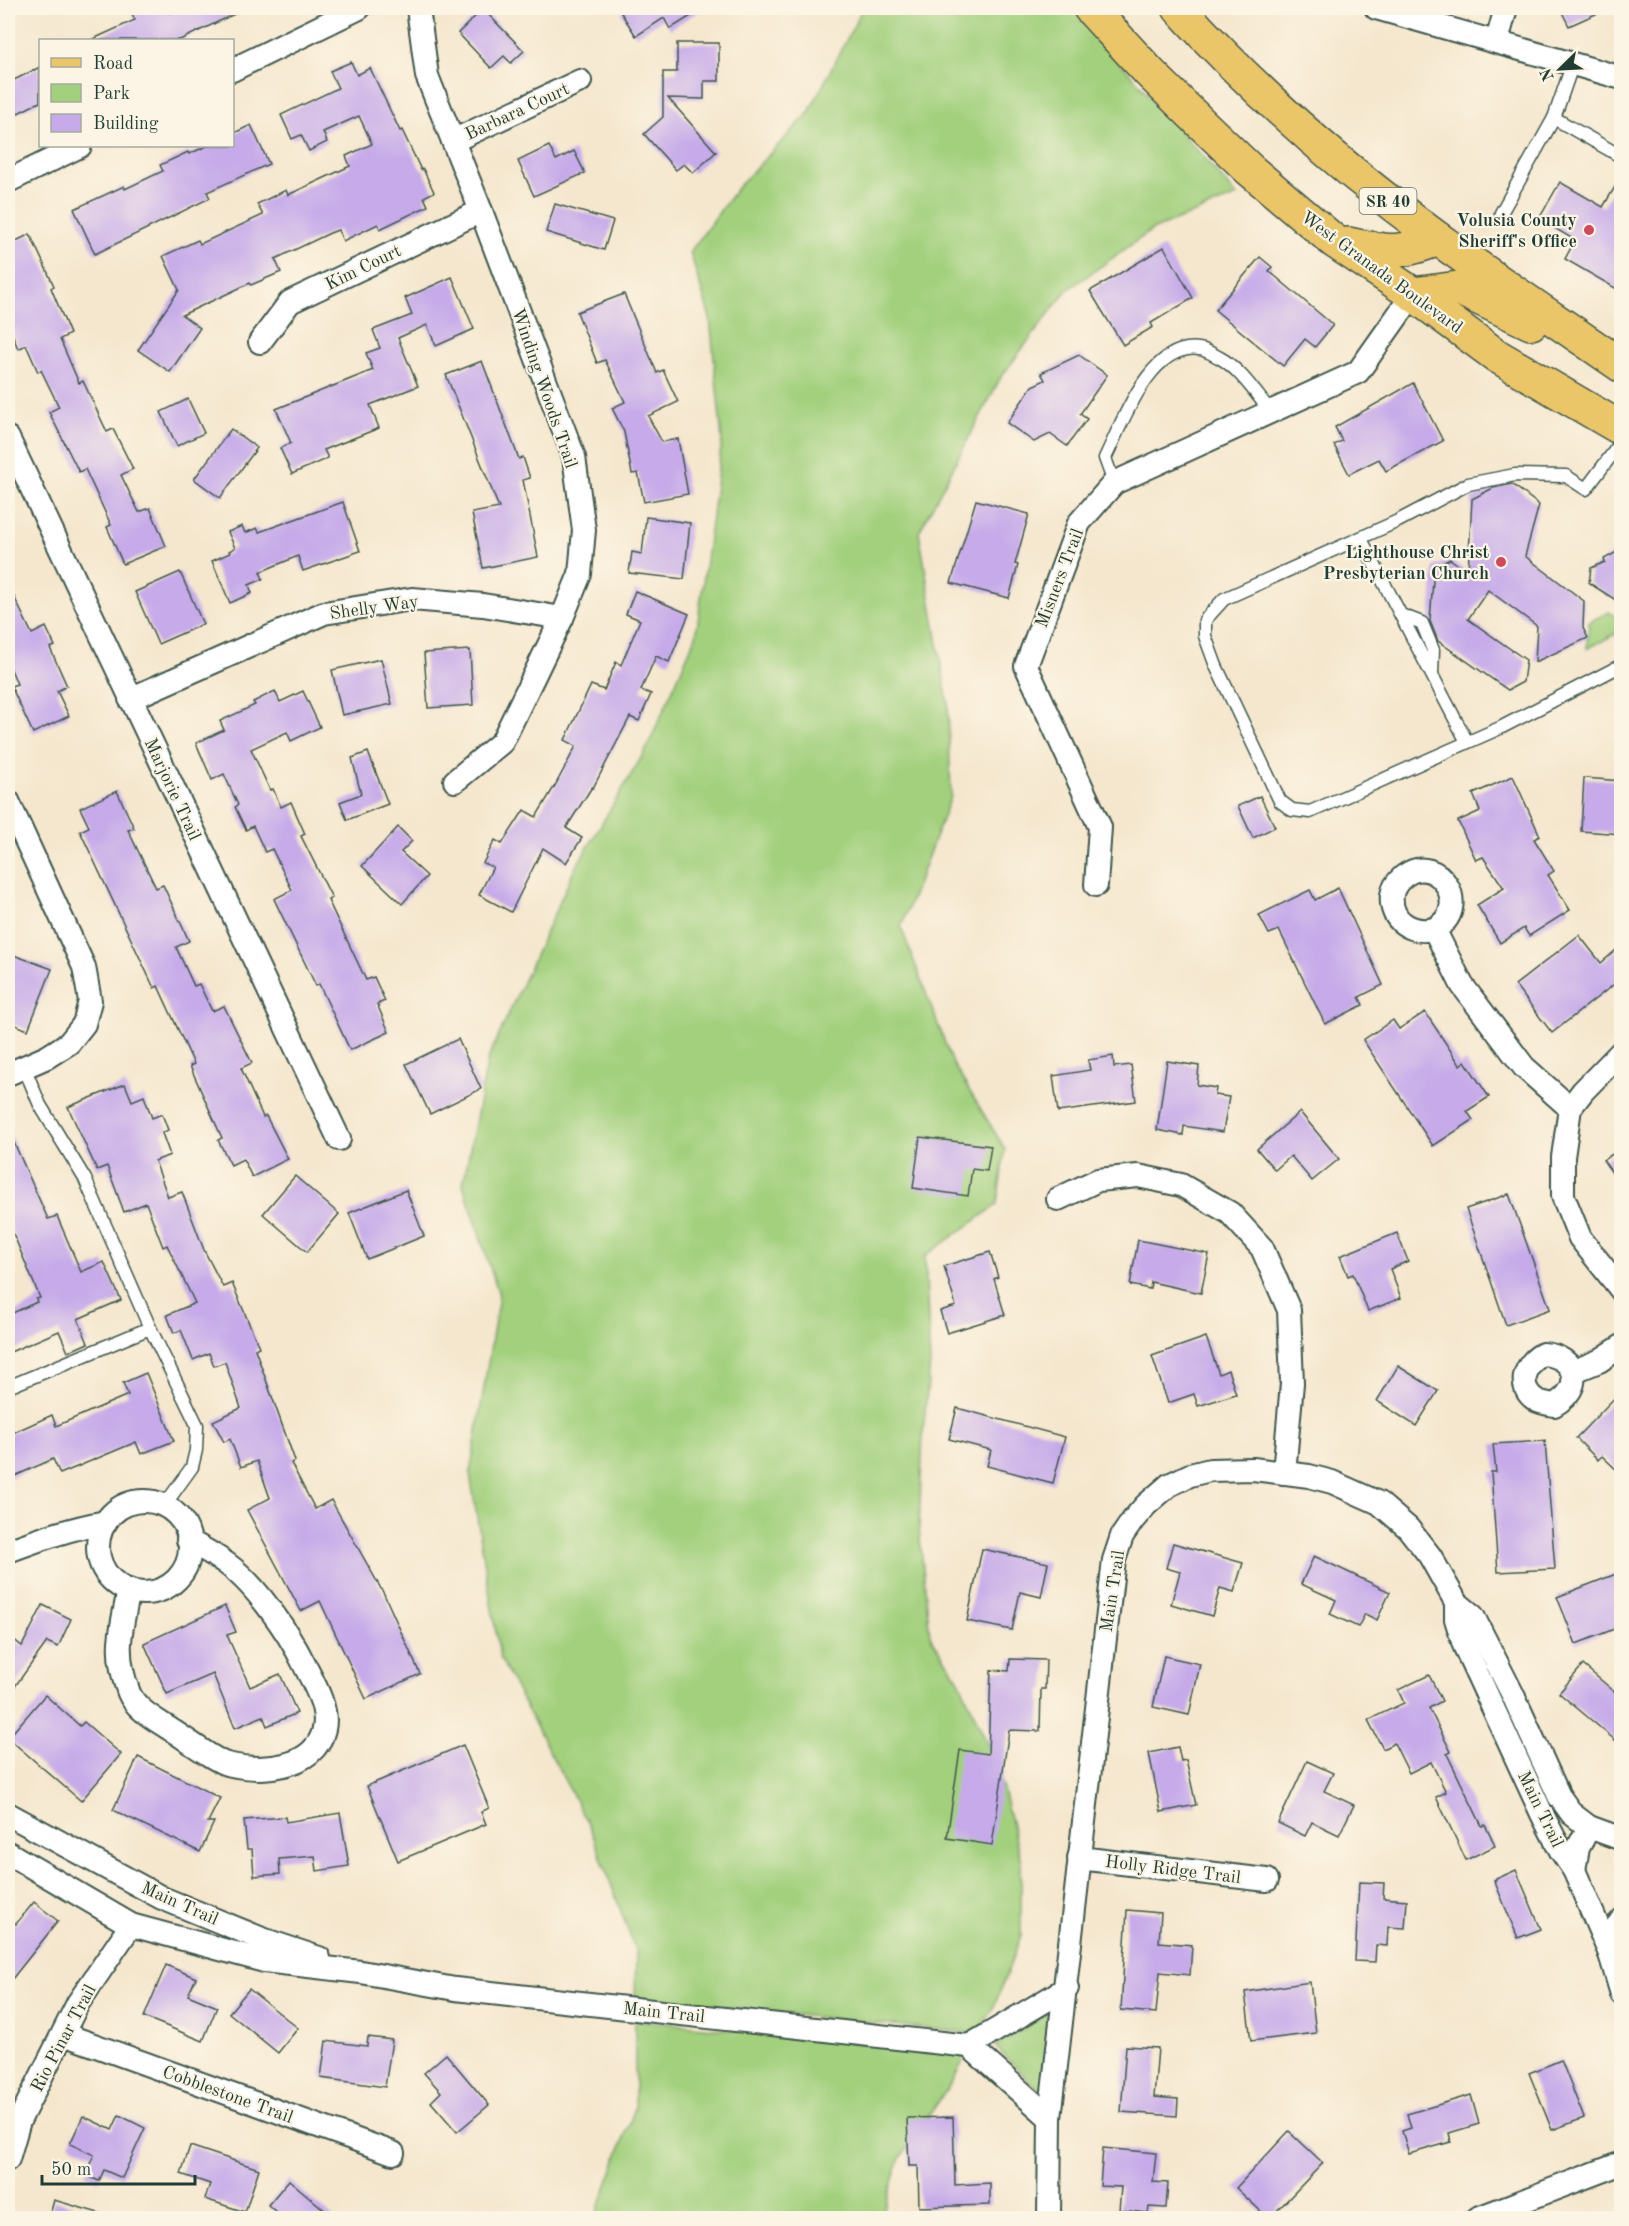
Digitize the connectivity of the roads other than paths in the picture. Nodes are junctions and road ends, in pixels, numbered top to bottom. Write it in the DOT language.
graph roads {
  1 [pos="359,8"];
  2 [pos="418,8"];
  3 [pos="1090,8"];
  4 [pos="1179,8"];
  5 [pos="1376,8"];
  6 [pos="1506,8"];
  7 [pos="1497,41"];
  8 [pos="1573,63"];
  9 [pos="234,69"];
  10 [pos="1622,78"];
  11 [pos="580,81"];
  12 [pos="1554,118"];
  13 [pos="453,141"];
  14 [pos="78,147"];
  15 [pos="1622,157"];
  16 [pos="8,182"];
  17 [pos="481,211"];
  18 [pos="1501,213"];
  19 [pos="1438,239"];
  20 [pos="1334,241"];
  21 [pos="1413,294"];
  22 [pos="260,342"];
  23 [pos="1622,366"];
  24 [pos="1271,412"];
  25 [pos="1622,429"];
  26 [pos="8,438"];
  27 [pos="1622,441"];
  28 [pos="1114,483"];
  29 [pos="1361,539"];
  30 [pos="562,618"];
  31 [pos="1622,665"];
  32 [pos="130,699"];
  33 [pos="1467,742"];
  34 [pos="455,781"];
  35 [pos="8,801"];
  36 [pos="1096,885"];
  37 [pos="1434,928"];
  38 [pos="1622,1052"];
  39 [pos="16,1070"];
  40 [pos="1570,1108"];
  41 [pos="339,1139"];
  42 [pos="1058,1199"];
  43 [pos="1622,1291"];
  44 [pos="150,1328"];
  45 [pos="1622,1346"];
  46 [pos="1572,1371"];
  47 [pos="8,1387"];
  48 [pos="1284,1473"];
  49 [pos="164,1506"];
  50 [pos="106,1522"];
  51 [pos="188,1540"];
  52 [pos="8,1551"];
  53 [pos="129,1590"];
  54 [pos="1456,1602"];
  55 [pos="8,1815"];
  56 [pos="1589,1827"];
  57 [pos="1622,1839"];
  58 [pos="8,1853"];
  59 [pos="1080,1858"];
  60 [pos="1574,1870"];
  61 [pos="118,1874"];
  62 [pos="1267,1880"];
  63 [pos="100,1906"];
  64 [pos="187,1908"];
  65 [pos="1622,1920"];
  66 [pos="131,1925"];
  67 [pos="176,1936"];
  68 [pos="1611,1954"];
  69 [pos="361,1972"];
  70 [pos="1066,1988"];
  71 [pos="1622,1994"];
  72 [pos="63,2034"];
  73 [pos="969,2046"];
  74 [pos="1050,2118"];
  75 [pos="393,2153"];
  76 [pos="8,2159"];
  77 [pos="1622,2163"];
  78 [pos="1049,2218"];
  79 [pos="1478,2218"];
  1 -- 9 [label="street"];
  2 -- 13 [label="street, Winding Woods Trail"];
  3 -- 20 [label="main road, West Granada Boulevard"];
  4 -- 19 [label="main road, SR 40"];
  5 -- 7 [label="street"];
  6 -- 7 [label="street"];
  7 -- 8 [label="street"];
  8 -- 10 [label="street"];
  8 -- 12 [label="lane"];
  11 -- 13 [label="street, Barbara Court"];
  12 -- 15 [label="lane"];
  12 -- 18 [label="lane"];
  13 -- 17 [label="street, Winding Woods Trail"];
  14 -- 16 [label="street"];
  17 -- 22 [label="street, Kim Court"];
  17 -- 30 [label="street, Winding Woods Trail"];
  19 -- 20 [label="main road"];
  19 -- 23 [label="main road, SR 40"];
  20 -- 21 [label="main road, West Granada Boulevard"];
  21 -- 23 [label="main road"];
  21 -- 24 [label="street, Misners Trail"];
  21 -- 25 [label="main road, West Granada Boulevard"];
  24 -- 28 [label="street, Misners Trail"];
  24 -- 28 [label="lane"];
  26 -- 32 [label="street, Marjorie Trail"];
  27 -- 29 [label="lane"];
  28 -- 36 [label="street, Misners Trail"];
  29 -- 33 [label="lane"];
  29 -- 33 [label="lane"];
  30 -- 32 [label="street, Shelly Way"];
  30 -- 34 [label="street, Winding Woods Trail"];
  31 -- 33 [label="lane"];
  32 -- 41 [label="street, Marjorie Trail"];
  35 -- 39 [label="street"];
  37 -- 40 [label="street"];
  38 -- 40 [label="street"];
  39 -- 44 [label="lane"];
  40 -- 43 [label="street"];
  42 -- 48 [label="street"];
  44 -- 47 [label="lane"];
  44 -- 49 [label="lane"];
  45 -- 46 [label="street"];
  48 -- 54 [label="street, Main Trail"];
  48 -- 59 [label="street, Main Trail"];
  49 -- 50 [label="street"];
  49 -- 51 [label="street"];
  50 -- 52 [label="street"];
  50 -- 53 [label="street"];
  51 -- 53 [label="street"];
  51 -- 53 [label="street"];
  54 -- 56 [label="street, Main Trail"];
  54 -- 60 [label="street, Main Trail"];
  55 -- 61 [label="street, Main Trail"];
  56 -- 57 [label="street, Main Trail"];
  56 -- 60 [label="street, Main Trail"];
  58 -- 63 [label="street, Main Trail"];
  59 -- 62 [label="street, Holly Ridge Trail"];
  59 -- 70 [label="street, Main Trail"];
  60 -- 68 [label="street"];
  61 -- 63 [label="street"];
  61 -- 64 [label="street, Main Trail"];
  63 -- 66 [label="street, Main Trail"];
  64 -- 67 [label="street"];
  64 -- 69 [label="street, Main Trail"];
  65 -- 68 [label="street"];
  66 -- 67 [label="street, Main Trail"];
  66 -- 72 [label="street, Rio Pinar Trail"];
  67 -- 69 [label="street, Main Trail"];
  68 -- 71 [label="street"];
  69 -- 73 [label="street, Main Trail"];
  70 -- 73 [label="street"];
  70 -- 74 [label="street, Main Trail"];
  72 -- 75 [label="street, Cobblestone Trail"];
  72 -- 76 [label="street, Rio Pinar Trail"];
  73 -- 74 [label="street"];
  74 -- 78 [label="street, Main Trail"];
  77 -- 79 [label="street"];
}
